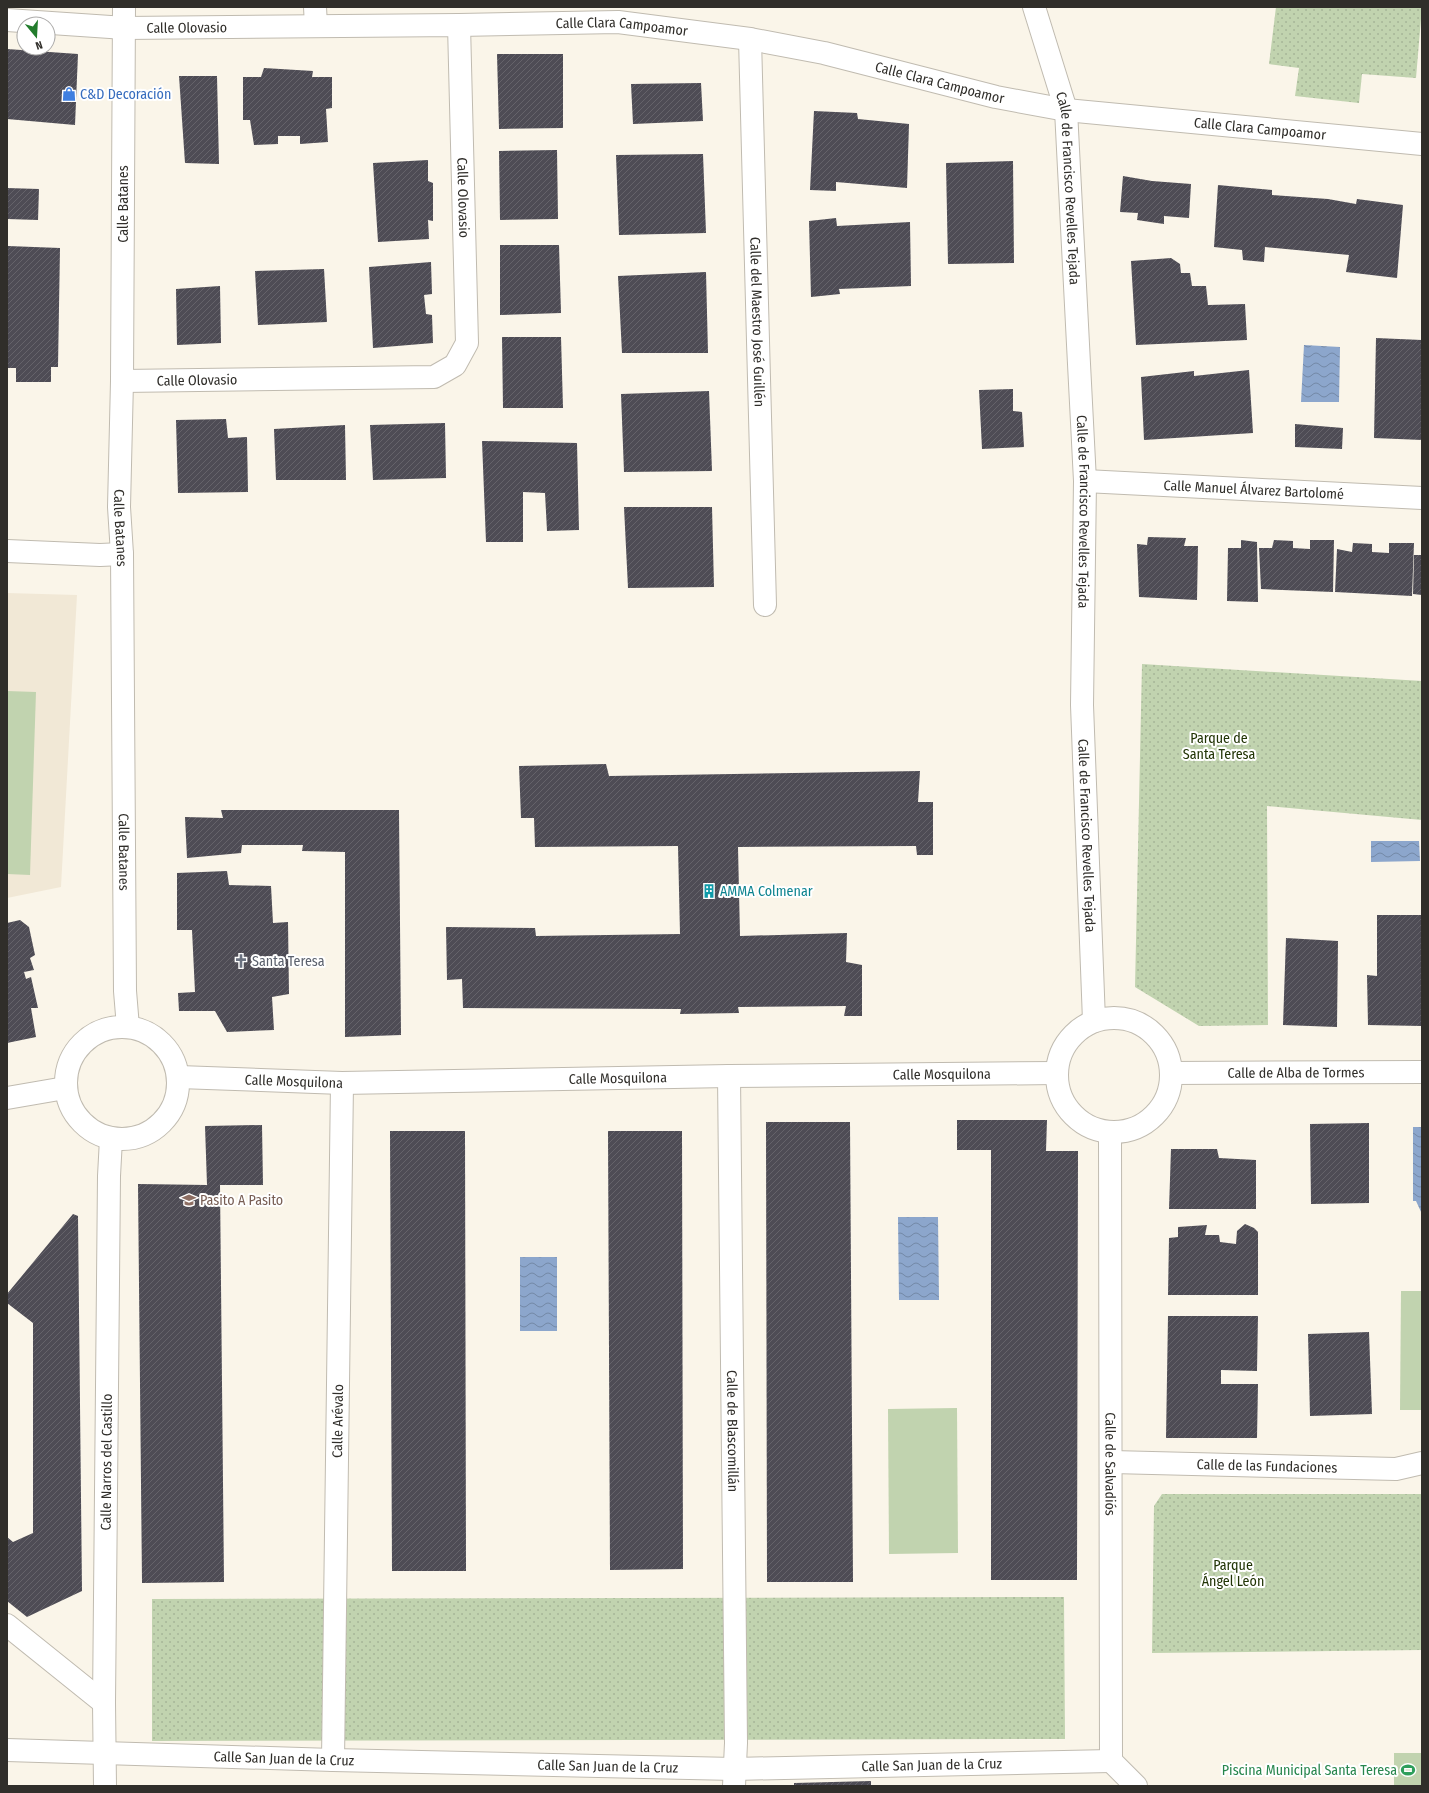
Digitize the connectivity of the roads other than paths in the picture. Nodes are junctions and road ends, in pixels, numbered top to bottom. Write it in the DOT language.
graph roads {
  1 [pos="1034,7"];
  2 [pos="315,17"];
  3 [pos="124,18"];
  4 [pos="7,20"];
  5 [pos="459,25"];
  6 [pos="750,39"];
  7 [pos="1066,110"];
  8 [pos="1422,144"];
  9 [pos="122,381"];
  10 [pos="1085,481"];
  11 [pos="1422,498"];
  12 [pos="7,551"];
  13 [pos="122,554"];
  14 [pos="765,605"];
  15 [pos="1094,1021"];
  16 [pos="128,1026"];
  17 [pos="1422,1072"];
  18 [pos="1057,1073"];
  19 [pos="1171,1073"];
  20 [pos="729,1076"];
  21 [pos="179,1077"];
  22 [pos="342,1082"];
  23 [pos="65,1088"];
  24 [pos="7,1098"];
  25 [pos="1110,1132"];
  26 [pos="111,1139"];
  27 [pos="1112,1462"];
  28 [pos="1422,1463"];
  29 [pos="7,1625"];
  30 [pos="104,1703"];
  31 [pos="7,1750"];
  32 [pos="104,1753"];
  33 [pos="332,1760"];
  34 [pos="1112,1761"];
  35 [pos="734,1777"];
  36 [pos="105,1786"];
  37 [pos="1136,1786"];
  1 -- 7 [label="street, Calle de Francisco Revelles Tejada"];
  2 -- 3 [label="street, Calle Olovasio"];
  2 -- 5 [label="street, Calle Olovasio"];
  3 -- 4 [label="street, Calle Olovasio"];
  3 -- 9 [label="street, Calle Batanes"];
  5 -- 6 [label="street, Calle Clara Campoamor"];
  5 -- 9 [label="street, Calle Olovasio"];
  6 -- 7 [label="street, Calle Clara Campoamor"];
  6 -- 14 [label="street, Calle del Maestro José Guillén"];
  7 -- 8 [label="street, Calle Clara Campoamor"];
  7 -- 10 [label="street, Calle de Francisco Revelles Tejada"];
  9 -- 13 [label="street, Calle Batanes"];
  10 -- 11 [label="street, Calle Manuel Álvarez Bartolomé"];
  10 -- 15 [label="street, Calle de Francisco Revelles Tejada"];
  12 -- 13 [label="street"];
  13 -- 16 [label="street, Calle Batanes"];
  15 -- 18 [label="street"];
  15 -- 19 [label="street"];
  16 -- 21 [label="street"];
  16 -- 23 [label="street"];
  17 -- 19 [label="street, Calle de Alba de Tormes"];
  18 -- 20 [label="street, Calle Mosquilona"];
  18 -- 25 [label="street"];
  19 -- 25 [label="street"];
  20 -- 22 [label="street, Calle Mosquilona"];
  20 -- 35 [label="street, Calle de Blascomillán"];
  21 -- 22 [label="street, Calle Mosquilona"];
  21 -- 26 [label="street"];
  22 -- 33 [label="street, Calle Arévalo"];
  23 -- 24 [label="street"];
  23 -- 26 [label="street"];
  25 -- 27 [label="street, Calle de Salvadiós"];
  26 -- 30 [label="street, Calle Narros del Castillo"];
  27 -- 28 [label="street, Calle de las Fundaciones"];
  27 -- 34 [label="street, Calle de Salvadiós"];
  29 -- 30 [label="street"];
  30 -- 32 [label="street, Calle Narros del Castillo"];
  31 -- 32 [label="street, Calle San Juan de la Cruz"];
  32 -- 33 [label="street, Calle San Juan de la Cruz"];
  32 -- 36 [label="street, Calle Narros del Castillo"];
  33 -- 35 [label="street, Calle San Juan de la Cruz"];
  34 -- 35 [label="street, Calle San Juan de la Cruz"];
  34 -- 37 [label="street"];
}
